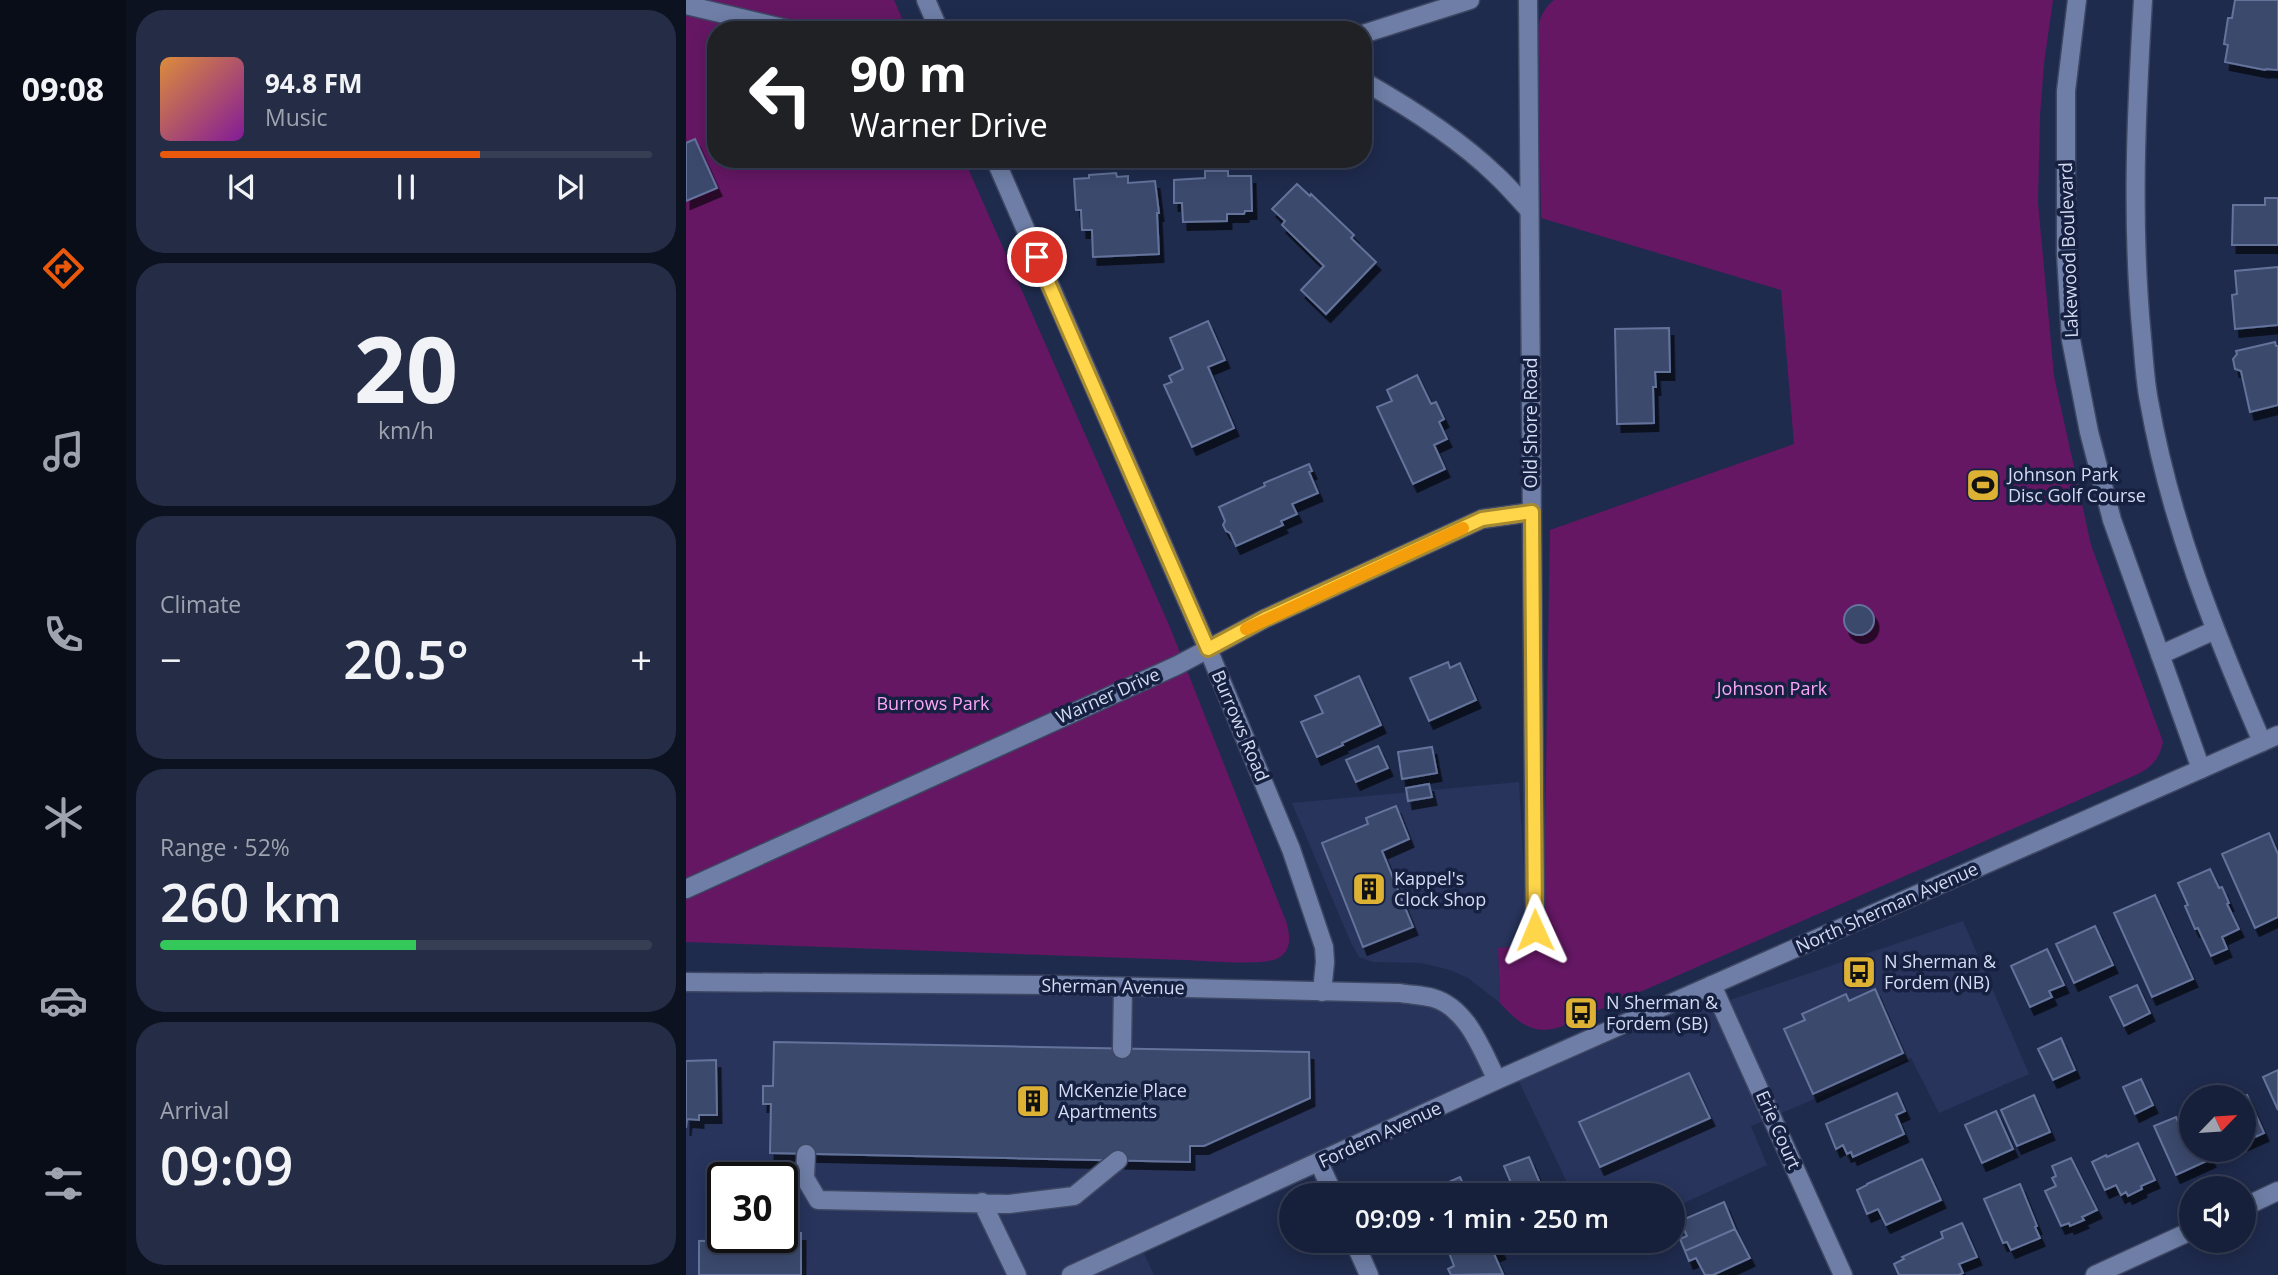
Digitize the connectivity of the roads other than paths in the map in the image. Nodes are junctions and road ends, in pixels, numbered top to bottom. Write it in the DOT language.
graph roads {
  1 [pos="926,0"];
  2 [pos="1470,0"];
  3 [pos="1528,0"];
  4 [pos="2077,0"];
  5 [pos="2143,0"];
  6 [pos="686,5"];
  7 [pos="753,21"];
  8 [pos="935,21"];
  9 [pos="1372,31"];
  10 [pos="1372,87"];
  11 [pos="999,168"];
  12 [pos="1530,210"];
  13 [pos="1532,512"];
  14 [pos="2215,630"];
  15 [pos="1208,649"];
  16 [pos="2160,655"];
  17 [pos="2270,738"];
  18 [pos="2201,769"];
  19 [pos="686,889"];
  20 [pos="1535,930"];
  21 [pos="686,982"];
  22 [pos="1712,985"];
  23 [pos="1123,987"];
  24 [pos="1322,992"];
  25 [pos="1122,1049"];
  26 [pos="1497,1080"];
  27 [pos="806,1154"];
  28 [pos="1118,1160"];
  29 [pos="1320,1163"];
  30 [pos="1329,1183"];
  31 [pos="2278,1191"];
  32 [pos="2256,1201"];
  33 [pos="982,1202"];
  34 [pos="2179,1236"];
  35 [pos="1359,1253"];
  36 [pos="1017,1275"];
  37 [pos="1071,1275"];
  38 [pos="1369,1275"];
  39 [pos="1843,1275"];
  40 [pos="2095,1275"];
  1 -- 8 [label="street"];
  2 -- 9 [label="street"];
  3 -- 12 [label="street, Old Shore Road"];
  4 -- 16 [label="street, Lakewood Boulevard"];
  5 -- 14 [label="street"];
  6 -- 7 [label="street"];
  10 -- 12 [label="street"];
  11 -- 15 [label="street, Burrows Road"];
  12 -- 13 [label="street, Old Shore Road"];
  13 -- 15 [label="street, Warner Drive"];
  13 -- 20 [label="street, Old Shore Road"];
  14 -- 16 [label="street"];
  14 -- 17 [label="street"];
  15 -- 19 [label="street, Warner Drive"];
  15 -- 24 [label="street, Burrows Road"];
  16 -- 18 [label="street, Lakewood Boulevard"];
  17 -- 18 [label="street, North Sherman Avenue"];
  18 -- 22 [label="street, North Sherman Avenue"];
  21 -- 23 [label="street, Sherman Avenue"];
  22 -- 26 [label="street, North Sherman Avenue"];
  22 -- 39 [label="street, Erie Court"];
  23 -- 24 [label="street, Sherman Avenue"];
  23 -- 25 [label="street"];
  24 -- 26 [label="street, Sherman Avenue"];
  26 -- 29 [label="street, Fordem Avenue"];
  27 -- 33 [label="street"];
  28 -- 33 [label="street"];
  29 -- 30 [label="street"];
  29 -- 37 [label="street, Fordem Avenue"];
  31 -- 32 [label="street"];
  33 -- 36 [label="street"];
  34 -- 40 [label="street"];
  35 -- 38 [label="street"];
}
